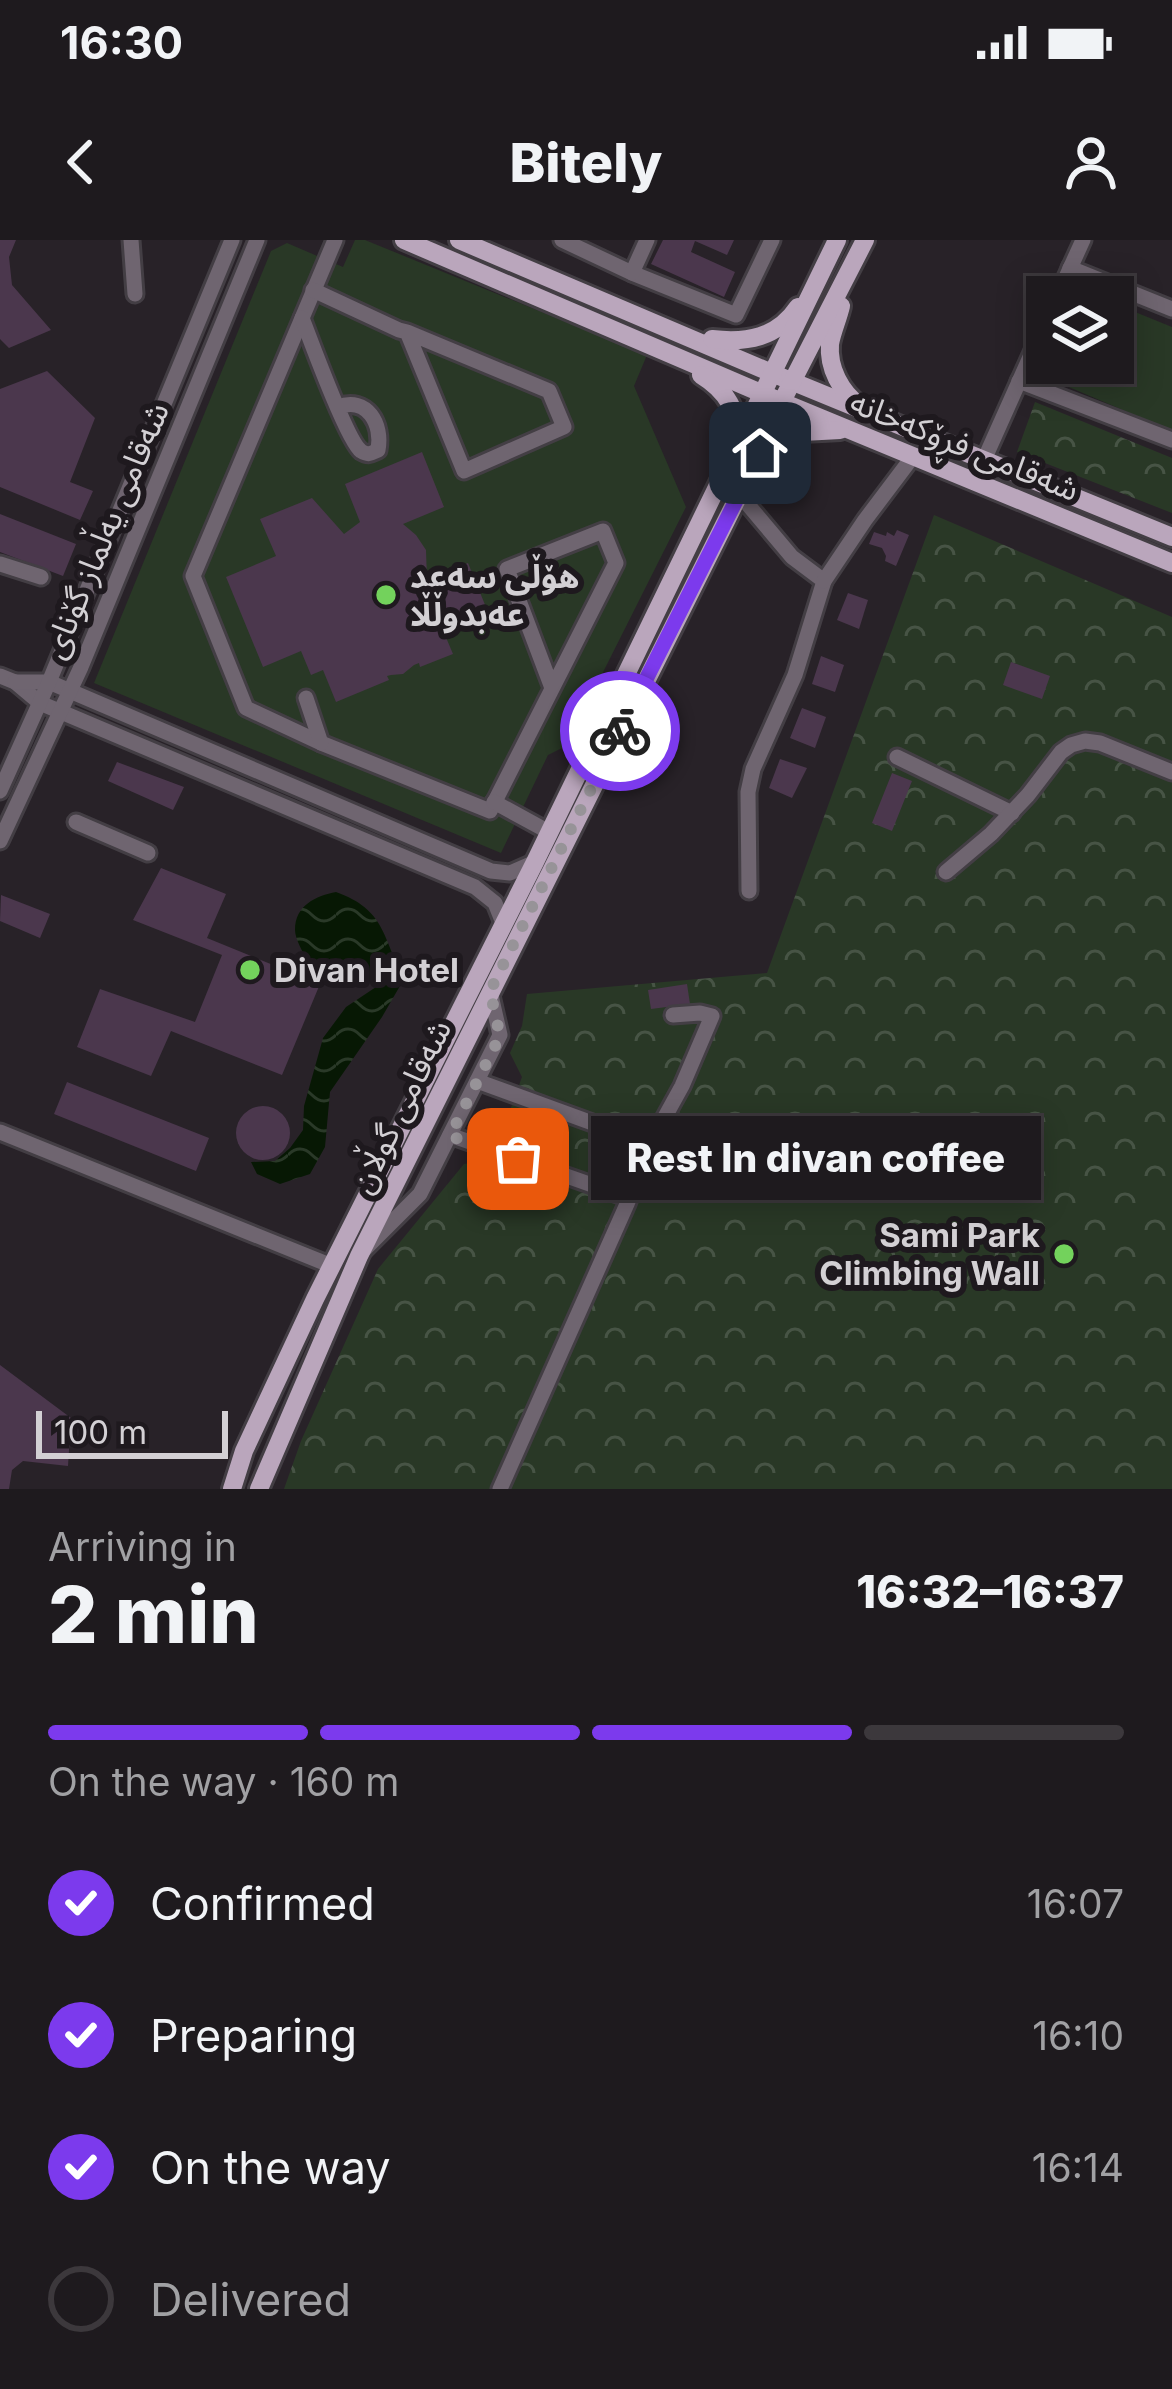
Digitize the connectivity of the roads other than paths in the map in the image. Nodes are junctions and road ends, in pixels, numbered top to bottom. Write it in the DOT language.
graph roads {
  1 [pos="131,240"];
  2 [pos="232,240"];
  3 [pos="257,240"];
  4 [pos="335,240"];
  5 [pos="404,240"];
  6 [pos="459,240"];
  7 [pos="562,240"];
  8 [pos="647,240"];
  9 [pos="772,240"];
  10 [pos="837,240"];
  11 [pos="866,240"];
  12 [pos="1083,240"];
  13 [pos="1070,268"];
  14 [pos="632,273"];
  15 [pos="820,273"];
  16 [pos="1066,276"];
  17 [pos="845,281"];
  18 [pos="314,290"];
  19 [pos="135,294"];
  20 [pos="1172,310"];
  21 [pos="302,318"];
  22 [pos="407,332"];
  23 [pos="684,335"];
  24 [pos="673,356"];
  25 [pos="1026,366"];
  26 [pos="783,377"];
  27 [pos="1019,381"];
  28 [pos="773,398"];
  29 [pos="338,406"];
  30 [pos="867,411"];
  31 [pos="867,437"];
  32 [pos="1172,440"];
  33 [pos="760,453"];
  34 [pos="985,460"];
  35 [pos="730,463"];
  36 [pos="908,463"];
  37 [pos="739,494"];
  38 [pos="1172,537"];
  39 [pos="1172,562"];
  40 [pos="0,564"];
  41 [pos="40,577"];
  42 [pos="824,580"];
  43 [pos="7,679"];
  44 [pos="49,682"];
  45 [pos="552,688"];
  46 [pos="70,691"];
  47 [pos="306,698"];
  48 [pos="40,703"];
  49 [pos="60,711"];
  50 [pos="321,743"];
  51 [pos="897,758"];
  52 [pos="1172,772"];
  53 [pos="0,791"];
  54 [pos="494,802"];
  55 [pos="1012,813"];
  56 [pos="76,822"];
  57 [pos="549,832"];
  58 [pos="0,841"];
  59 [pos="148,853"];
  60 [pos="535,862"];
  61 [pos="483,867"];
  62 [pos="946,872"];
  63 [pos="475,887"];
  64 [pos="749,891"];
  65 [pos="503,923"];
  66 [pos="490,991"];
  67 [pos="674,1015"];
  68 [pos="477,1081"];
  69 [pos="423,1107"];
  70 [pos="0,1132"];
  71 [pos="450,1136"];
  72 [pos="650,1144"];
  73 [pos="629,1198"];
  74 [pos="358,1256"];
  75 [pos="332,1266"];
  76 [pos="232,1489"];
  77 [pos="259,1489"];
  78 [pos="500,1489"];
  1 -- 19 [label="street"];
  2 -- 44 [label="street, شەقامی یەڵماز گۆنای"];
  3 -- 46 [label="street, شەقامی یەڵماز گۆنای"];
  4 -- 18 [label="street"];
  5 -- 24 [label="main road, شەقامی فڕۆکەخانە"];
  6 -- 23 [label="main road, شەقامی فڕۆکەخانە"];
  7 -- 14 [label="street"];
  8 -- 14 [label="street"];
  9 -- 14 [label="street"];
  10 -- 15 [label="main road, شەقامی گوڵان"];
  11 -- 17 [label="main road, شەقامی گوڵان"];
  12 -- 13 [label="street"];
  13 -- 16 [label="street"];
  13 -- 20 [label="street"];
  15 -- 23 [label="main road"];
  15 -- 26 [label="main road, شەقامی گوڵان"];
  17 -- 26 [label="main road, شەقامی گوڵان"];
  17 -- 30 [label="main road"];
  18 -- 21 [label="street"];
  18 -- 22 [label="street"];
  21 -- 29 [label="street"];
  21 -- 50 [label="street"];
  22 -- 22 [label="street"];
  23 -- 26 [label="main road, شەقامی فڕۆکەخانە"];
  24 -- 28 [label="main road, شەقامی فڕۆکەخانە"];
  24 -- 35 [label="main road"];
  25 -- 27 [label="street"];
  26 -- 28 [label="main road, شەقامی گوڵان"];
  26 -- 30 [label="main road, شەقامی فڕۆکەخانە"];
  27 -- 32 [label="street"];
  27 -- 34 [label="street"];
  28 -- 31 [label="main road, شەقامی فڕۆکەخانە"];
  28 -- 33 [label="main road, شەقامی گوڵان"];
  28 -- 35 [label="main road, شەقامی گوڵان"];
  30 -- 34 [label="main road, شەقامی فڕۆکەخانە"];
  31 -- 33 [label="main road"];
  31 -- 39 [label="main road, شەقامی فڕۆکەخانە"];
  33 -- 37 [label="main road, شەقامی گوڵان"];
  34 -- 38 [label="main road, شەقامی فڕۆکەخانە"];
  35 -- 57 [label="main road, شەقامی گوڵان"];
  36 -- 42 [label="street"];
  37 -- 42 [label="street"];
  37 -- 66 [label="main road, شەقامی گوڵان"];
  40 -- 41 [label="street"];
  42 -- 64 [label="street"];
  43 -- 44 [label="street"];
  43 -- 48 [label="street"];
  44 -- 46 [label="street"];
  44 -- 48 [label="street, شەقامی یەڵماز گۆنای"];
  45 -- 45 [label="street"];
  45 -- 54 [label="street"];
  46 -- 49 [label="street, شەقامی یەڵماز گۆنای"];
  46 -- 61 [label="street"];
  47 -- 50 [label="street"];
  48 -- 49 [label="street"];
  48 -- 53 [label="street, شەقامی یەڵماز گۆنای"];
  49 -- 58 [label="street, شەقامی یەڵماز گۆنای"];
  49 -- 63 [label="street"];
  50 -- 54 [label="street"];
  51 -- 55 [label="street"];
  52 -- 55 [label="street"];
  54 -- 57 [label="street"];
  55 -- 62 [label="street"];
  56 -- 59 [label="street"];
  57 -- 60 [label="main road, شەقامی گوڵان"];
  60 -- 61 [label="street"];
  60 -- 65 [label="main road, شەقامی گوڵان"];
  61 -- 63 [label="street"];
  63 -- 65 [label="street"];
  65 -- 69 [label="main road, شەقامی گوڵان"];
  66 -- 68 [label="street"];
  66 -- 69 [label="main road, شەقامی گوڵان"];
  67 -- 72 [label="street"];
  68 -- 71 [label="street"];
  68 -- 72 [label="street"];
  69 -- 74 [label="main road, شەقامی گوڵان"];
  69 -- 75 [label="main road, شەقامی گوڵان"];
  70 -- 75 [label="street"];
  71 -- 73 [label="street"];
  71 -- 74 [label="street"];
  72 -- 73 [label="street"];
  73 -- 78 [label="street"];
  74 -- 77 [label="main road, شەقامی گوڵان"];
  75 -- 76 [label="main road, شەقامی گوڵان"];
}
